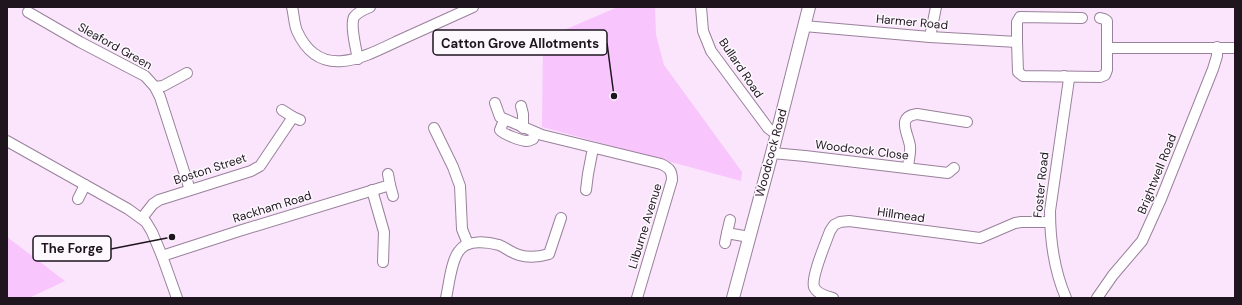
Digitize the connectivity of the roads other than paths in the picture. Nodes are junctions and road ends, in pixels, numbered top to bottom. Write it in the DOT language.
graph roads {
  1 [pos="292,7"];
  2 [pos="473,7"];
  3 [pos="701,7"];
  4 [pos="809,7"];
  5 [pos="936,7"];
  6 [pos="366,8"];
  7 [pos="28,12"];
  8 [pos="1064,12"];
  9 [pos="1082,18"];
  10 [pos="1100,18"];
  11 [pos="804,26"];
  12 [pos="930,37"];
  13 [pos="1017,42"];
  14 [pos="1217,47"];
  15 [pos="1107,48"];
  16 [pos="1235,48"];
  17 [pos="358,59"];
  18 [pos="187,73"];
  19 [pos="1064,76"];
  20 [pos="155,86"];
  21 [pos="495,104"];
  22 [pos="521,106"];
  23 [pos="282,110"];
  24 [pos="504,120"];
  25 [pos="967,122"];
  26 [pos="434,128"];
  27 [pos="523,128"];
  28 [pos="777,132"];
  29 [pos="536,133"];
  30 [pos="7,141"];
  31 [pos="593,148"];
  32 [pos="772,153"];
  33 [pos="908,168"];
  34 [pos="388,174"];
  35 [pos="952,174"];
  36 [pos="390,185"];
  37 [pos="85,186"];
  38 [pos="190,190"];
  39 [pos="372,190"];
  40 [pos="586,190"];
  41 [pos="393,196"];
  42 [pos="78,199"];
  43 [pos="142,218"];
  44 [pos="561,218"];
  45 [pos="730,220"];
  46 [pos="1050,222"];
  47 [pos="749,237"];
  48 [pos="468,244"];
  49 [pos="162,256"];
  50 [pos="383,262"];
  51 [pos="177,298"];
  52 [pos="446,298"];
  53 [pos="637,298"];
  54 [pos="733,298"];
  55 [pos="833,298"];
  56 [pos="1066,298"];
  57 [pos="1097,298"];
  1 -- 17 [label="street"];
  2 -- 17 [label="street"];
  3 -- 28 [label="street, Bullard Road"];
  4 -- 11 [label="street, Woodcock Road"];
  5 -- 12 [label="street"];
  6 -- 17 [label="street"];
  7 -- 20 [label="street, Sleaford Green"];
  8 -- 9 [label="street"];
  8 -- 13 [label="street"];
  10 -- 15 [label="street"];
  11 -- 12 [label="street, Harmer Road"];
  11 -- 28 [label="street, Woodcock Road"];
  12 -- 13 [label="street, Harmer Road"];
  13 -- 19 [label="street"];
  14 -- 15 [label="street"];
  14 -- 16 [label="street"];
  14 -- 57 [label="street, Brightwell Road"];
  15 -- 19 [label="street"];
  18 -- 20 [label="street"];
  19 -- 46 [label="street, Foster Road"];
  20 -- 38 [label="street, Sleaford Green"];
  21 -- 24 [label="street"];
  22 -- 27 [label="street"];
  23 -- 38 [label="street, Boston Street"];
  24 -- 27 [label="street, Lilburne Avenue"];
  24 -- 29 [label="street"];
  25 -- 33 [label="street"];
  26 -- 48 [label="street"];
  27 -- 29 [label="street, Lilburne Avenue"];
  28 -- 32 [label="street, Woodcock Road"];
  29 -- 31 [label="street, Lilburne Avenue"];
  30 -- 37 [label="street"];
  31 -- 40 [label="street"];
  31 -- 53 [label="street, Lilburne Avenue"];
  32 -- 33 [label="street, Woodcock Close"];
  32 -- 47 [label="street, Woodcock Road"];
  33 -- 35 [label="street, Woodcock Close"];
  34 -- 36 [label="street"];
  36 -- 39 [label="street, Rackham Road"];
  36 -- 41 [label="street"];
  37 -- 42 [label="street"];
  37 -- 43 [label="street"];
  38 -- 43 [label="street, Boston Street"];
  39 -- 49 [label="street, Rackham Road"];
  39 -- 50 [label="street"];
  43 -- 49 [label="street"];
  44 -- 48 [label="street"];
  45 -- 47 [label="street"];
  46 -- 55 [label="street, Hillmead"];
  46 -- 56 [label="street, Foster Road"];
  47 -- 54 [label="street, Woodcock Road"];
  48 -- 52 [label="street"];
  49 -- 51 [label="street"];
}
